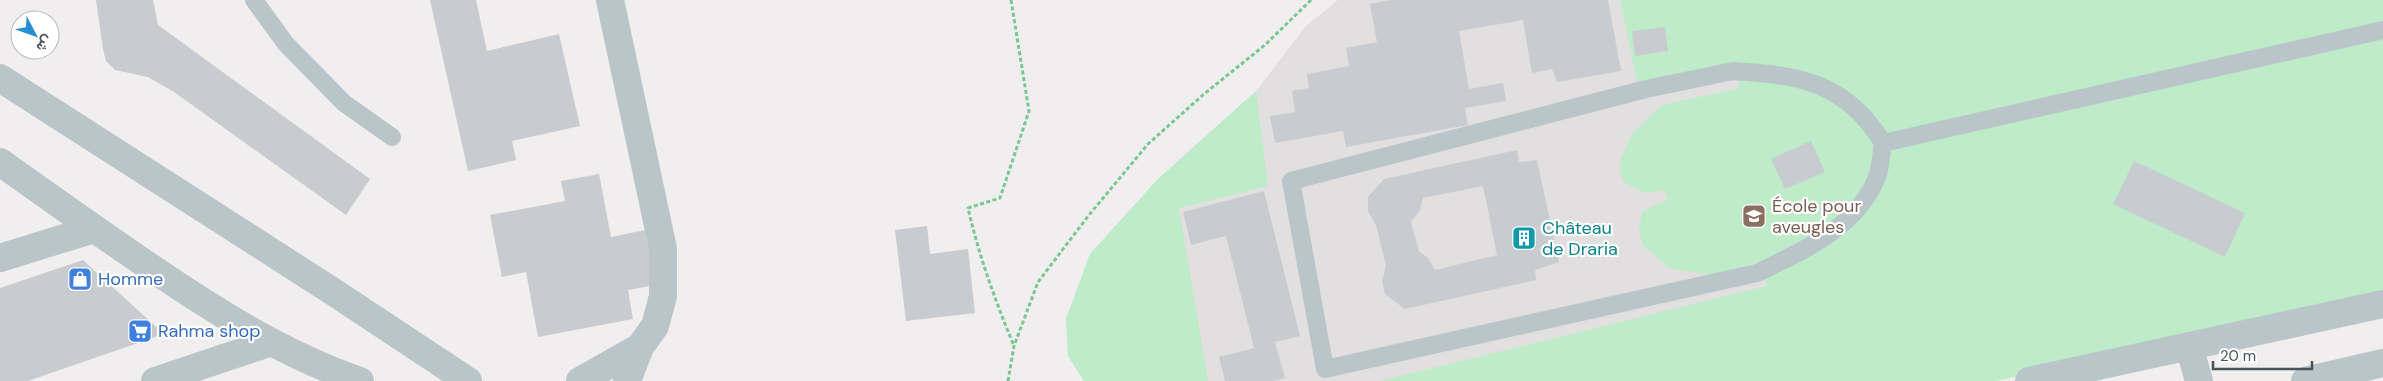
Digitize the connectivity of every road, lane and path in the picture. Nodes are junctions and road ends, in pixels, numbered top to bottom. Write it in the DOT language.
graph roads {
  1 [pos="254,0"];
  2 [pos="610,0"];
  3 [pos="1010,0"];
  4 [pos="1311,0"];
  5 [pos="2383,30"];
  6 [pos="0,78"];
  7 [pos="392,138"];
  8 [pos="1883,143"];
  9 [pos="0,162"];
  10 [pos="94,229"];
  11 [pos="0,258"];
  12 [pos="2383,304"];
  13 [pos="269,343"];
  14 [pos="1014,346"];
  15 [pos="2189,346"];
  16 [pos="640,347"];
  17 [pos="2383,363"];
  18 [pos="155,381"];
  19 [pos="360,381"];
  20 [pos="468,381"];
  21 [pos="580,381"];
  22 [pos="628,381"];
  23 [pos="1008,381"];
  24 [pos="2029,381"];
  25 [pos="2199,381"];
  26 [pos="2305,381"];
  1 -- 7 [label="lane"];
  2 -- 16 [label="street"];
  3 -- 14 [label="path"];
  4 -- 14 [label="path"];
  5 -- 8 [label="lane"];
  6 -- 20 [label="street"];
  8 -- 8 [label="lane"];
  9 -- 10 [label="street"];
  10 -- 11 [label="street"];
  10 -- 13 [label="street"];
  12 -- 15 [label="street"];
  13 -- 18 [label="street"];
  13 -- 19 [label="street"];
  14 -- 23 [label="path"];
  15 -- 24 [label="street"];
  15 -- 25 [label="street"];
  16 -- 21 [label="street"];
  16 -- 22 [label="street"];
  17 -- 26 [label="street"];
}
